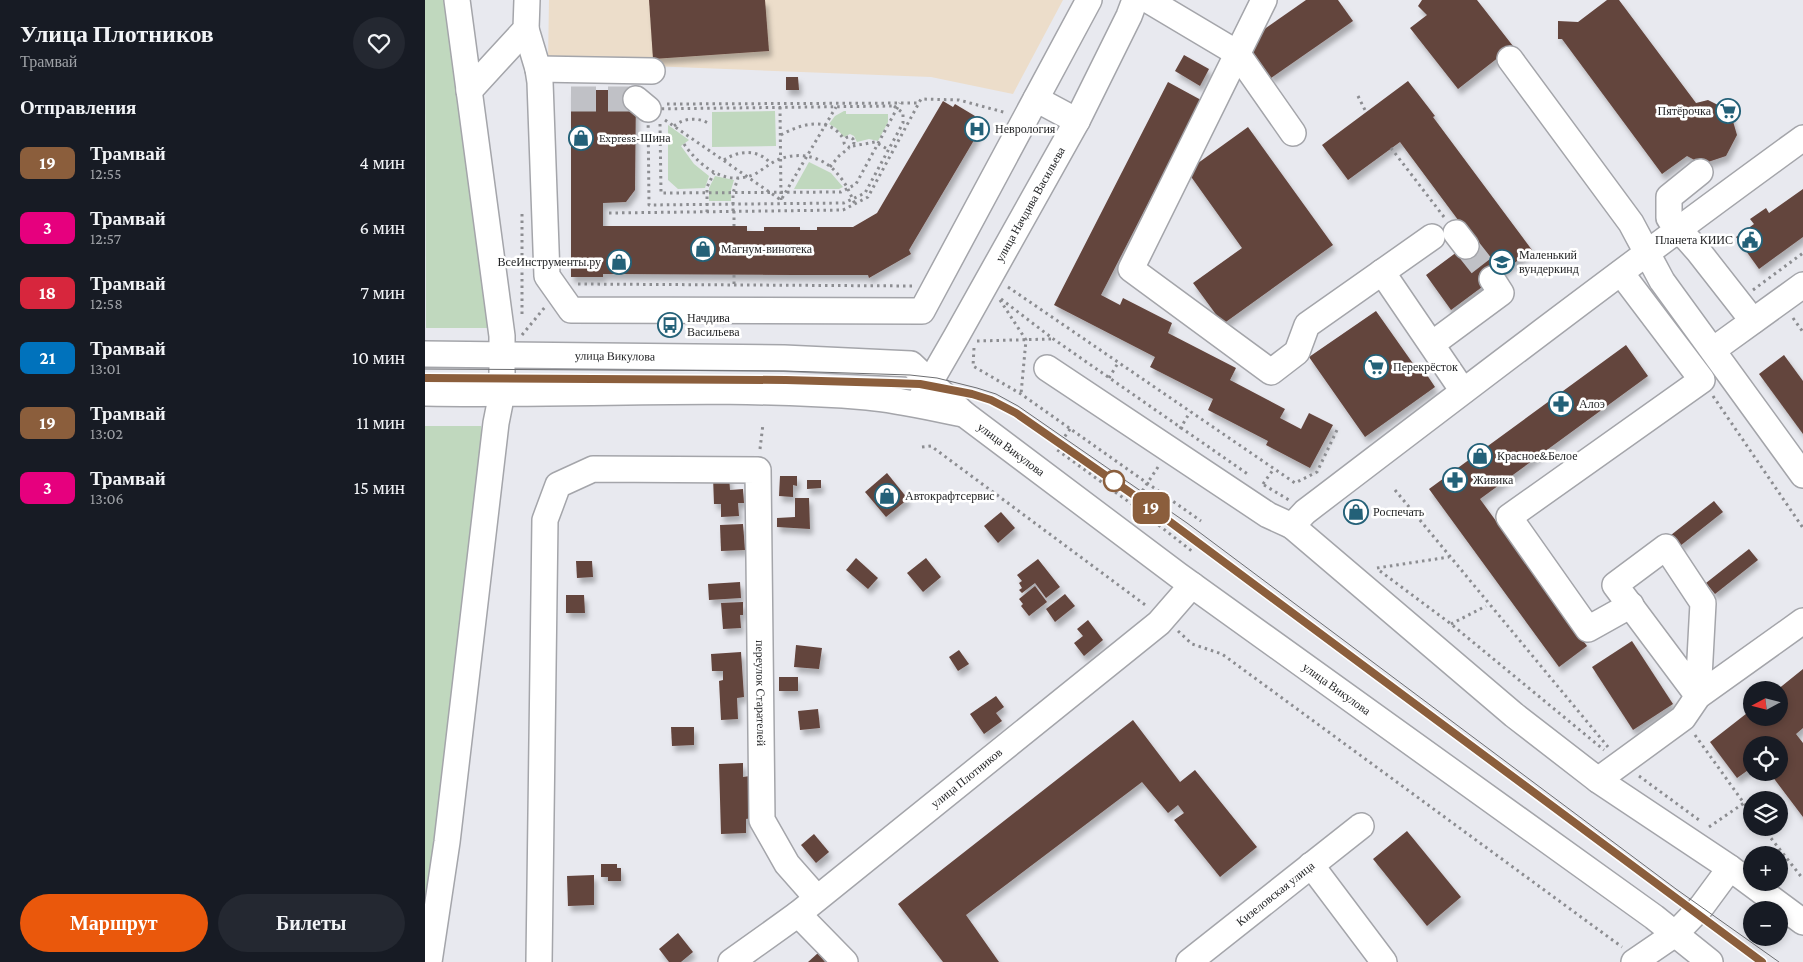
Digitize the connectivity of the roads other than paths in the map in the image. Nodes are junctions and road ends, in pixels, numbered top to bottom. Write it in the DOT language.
graph roads {
  1 [pos="457,0"];
  2 [pos="527,0"];
  3 [pos="1089,0"];
  4 [pos="1135,0"];
  5 [pos="1148,0"];
  6 [pos="1263,0"];
  7 [pos="526,29"];
  8 [pos="1237,53"];
  9 [pos="1510,59"];
  10 [pos="538,69"];
  11 [pos="652,71"];
  12 [pos="469,90"];
  13 [pos="1036,99"];
  14 [pos="1077,121"];
  15 [pos="1293,133"];
  16 [pos="1803,138"];
  17 [pos="1700,172"];
  18 [pos="1679,229"];
  19 [pos="1432,237"];
  20 [pos="1647,253"];
  21 [pos="1382,272"];
  22 [pos="1621,273"];
  23 [pos="1492,279"];
  24 [pos="1803,285"];
  25 [pos="1753,322"];
  26 [pos="1432,344"];
  27 [pos="1713,350"];
  28 [pos="425,354"];
  29 [pos="502,356"];
  30 [pos="1047,368"];
  31 [pos="929,381"];
  32 [pos="1463,391"];
  33 [pos="502,392"];
  34 [pos="425,393"];
  35 [pos="917,405"];
  36 [pos="964,414"];
  37 [pos="1803,474"];
  38 [pos="1292,526"];
  39 [pos="1192,585"];
  40 [pos="1631,605"];
  41 [pos="1803,621"];
  42 [pos="1698,696"];
  43 [pos="1598,780"];
  44 [pos="1361,826"];
  45 [pos="1311,865"];
  46 [pos="1730,868"];
  47 [pos="817,898"];
  48 [pos="798,914"];
  49 [pos="1803,922"];
  50 [pos="1675,934"];
  51 [pos="1636,960"];
  52 [pos="429,962"];
  53 [pos="539,962"];
  54 [pos="731,962"];
  55 [pos="845,962"];
  56 [pos="1189,962"];
  57 [pos="1384,962"];
  58 [pos="1710,962"];
  1 -- 12 [label="street"];
  2 -- 7 [label="street"];
  3 -- 13 [label="street"];
  4 -- 14 [label="street, улица Начдива Васильева"];
  5 -- 8 [label="street"];
  6 -- 8 [label="street"];
  7 -- 10 [label="street"];
  7 -- 12 [label="street"];
  8 -- 15 [label="street"];
  8 -- 21 [label="street"];
  9 -- 20 [label="street"];
  10 -- 11 [label="street"];
  10 -- 13 [label="street"];
  12 -- 29 [label="street"];
  13 -- 14 [label="street"];
  14 -- 31 [label="street, улица Начдива Васильева"];
  16 -- 18 [label="street"];
  17 -- 18 [label="street"];
  18 -- 20 [label="street"];
  18 -- 25 [label="street"];
  19 -- 21 [label="street"];
  20 -- 22 [label="street"];
  20 -- 27 [label="street"];
  21 -- 26 [label="street"];
  22 -- 32 [label="street"];
  22 -- 40 [label="street"];
  23 -- 26 [label="street"];
  24 -- 25 [label="street"];
  25 -- 27 [label="street"];
  26 -- 32 [label="street"];
  27 -- 37 [label="street"];
  28 -- 29 [label="street, улица Викулова"];
  29 -- 31 [label="street, улица Викулова"];
  29 -- 33 [label="street"];
  30 -- 38 [label="street"];
  31 -- 35 [label="street, улица Начдива Васильева"];
  31 -- 36 [label="street, улица Викулова"];
  32 -- 38 [label="street"];
  33 -- 34 [label="street, улица Викулова"];
  33 -- 35 [label="street, улица Викулова"];
  33 -- 52 [label="street"];
  35 -- 36 [label="street, улица Викулова"];
  36 -- 39 [label="street, улица Викулова"];
  38 -- 43 [label="street"];
  39 -- 47 [label="street, улица Плотников"];
  39 -- 50 [label="street, улица Викулова"];
  40 -- 42 [label="street"];
  40 -- 42 [label="street"];
  41 -- 42 [label="street"];
  42 -- 43 [label="street"];
  43 -- 46 [label="street"];
  44 -- 45 [label="street, Кизеловская улица"];
  45 -- 56 [label="street, Кизеловская улица"];
  45 -- 57 [label="street"];
  46 -- 49 [label="street"];
  46 -- 50 [label="street"];
  47 -- 48 [label="street, улица Плотников"];
  47 -- 53 [label="street, переулок Старателей"];
  48 -- 54 [label="street, улица Плотников"];
  48 -- 55 [label="street"];
  50 -- 51 [label="street"];
  50 -- 58 [label="street, улица Викулова"];
}
